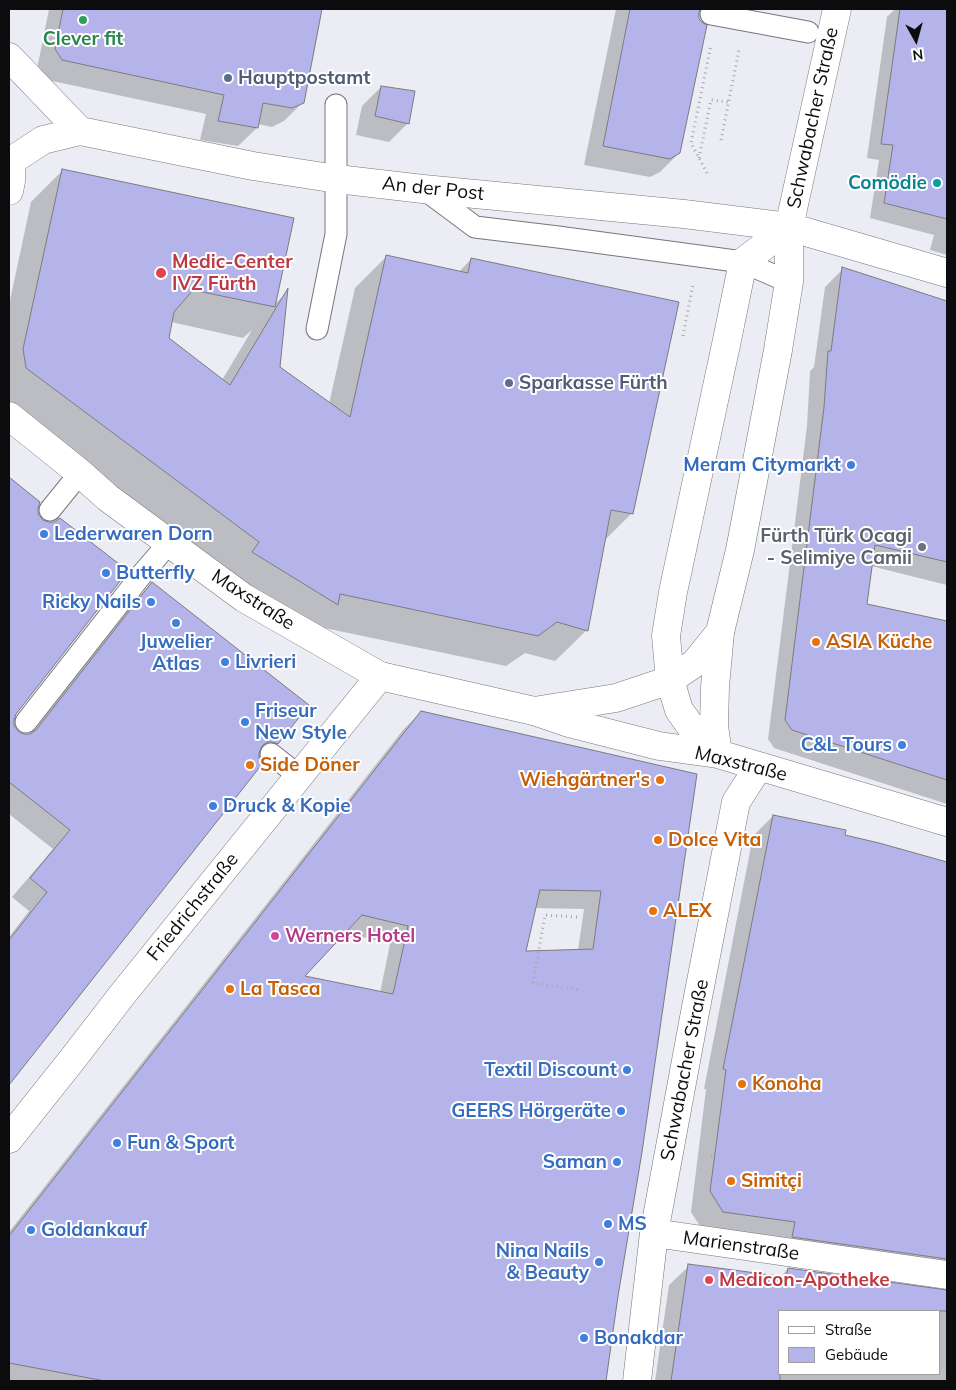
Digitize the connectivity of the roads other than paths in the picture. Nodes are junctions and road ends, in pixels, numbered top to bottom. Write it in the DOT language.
graph roads {
  1 [pos="837,9"];
  2 [pos="714,14"];
  3 [pos="808,32"];
  4 [pos="9,57"];
  5 [pos="336,105"];
  6 [pos="80,131"];
  7 [pos="10,157"];
  8 [pos="336,179"];
  9 [pos="423,189"];
  10 [pos="9,191"];
  11 [pos="789,227"];
  12 [pos="743,262"];
  13 [pos="947,272"];
  14 [pos="789,282"];
  15 [pos="317,329"];
  16 [pos="9,416"];
  17 [pos="80,473"];
  18 [pos="50,510"];
  19 [pos="169,543"];
  20 [pos="720,632"];
  21 [pos="380,676"];
  22 [pos="670,680"];
  23 [pos="534,711"];
  24 [pos="26,722"];
  25 [pos="271,754"];
  26 [pos="718,754"];
  27 [pos="759,766"];
  28 [pos="299,776"];
  29 [pos="947,822"];
  30 [pos="9,1139"];
  31 [pos="654,1233"];
  32 [pos="947,1275"];
  33 [pos="637,1381"];
  1 -- 11 [label="street, Schwabacher Straße"];
  2 -- 3 [label="lane"];
  4 -- 6 [label="street"];
  5 -- 8 [label="lane"];
  6 -- 7 [label="street, An der Post"];
  6 -- 8 [label="street, An der Post"];
  7 -- 10 [label="street"];
  8 -- 9 [label="street, An der Post"];
  8 -- 15 [label="lane"];
  9 -- 11 [label="street, An der Post"];
  9 -- 12 [label="lane"];
  11 -- 12 [label="street, Schwabacher Straße"];
  11 -- 13 [label="street, An der Post"];
  11 -- 14 [label="street, Schwabacher Straße"];
  12 -- 14 [label="lane"];
  12 -- 22 [label="street"];
  14 -- 20 [label="street, Schwabacher Straße"];
  16 -- 17 [label="street, Maxstraße"];
  17 -- 18 [label="lane"];
  17 -- 19 [label="street, Maxstraße"];
  19 -- 21 [label="street, Maxstraße"];
  19 -- 24 [label="lane"];
  20 -- 22 [label="street, Maxstraße"];
  20 -- 26 [label="street, Schwabacher Straße"];
  21 -- 23 [label="street, Maxstraße"];
  21 -- 28 [label="street, Friedrichstraße"];
  22 -- 23 [label="street, Maxstraße"];
  22 -- 26 [label="street"];
  23 -- 26 [label="street, Maxstraße"];
  25 -- 28 [label="lane"];
  26 -- 27 [label="street, Maxstraße"];
  27 -- 29 [label="street, Maxstraße"];
  27 -- 31 [label="street, Schwabacher Straße"];
  28 -- 30 [label="street, Friedrichstraße"];
  31 -- 32 [label="street, Marienstraße"];
  31 -- 33 [label="street, Schwabacher Straße"];
}
